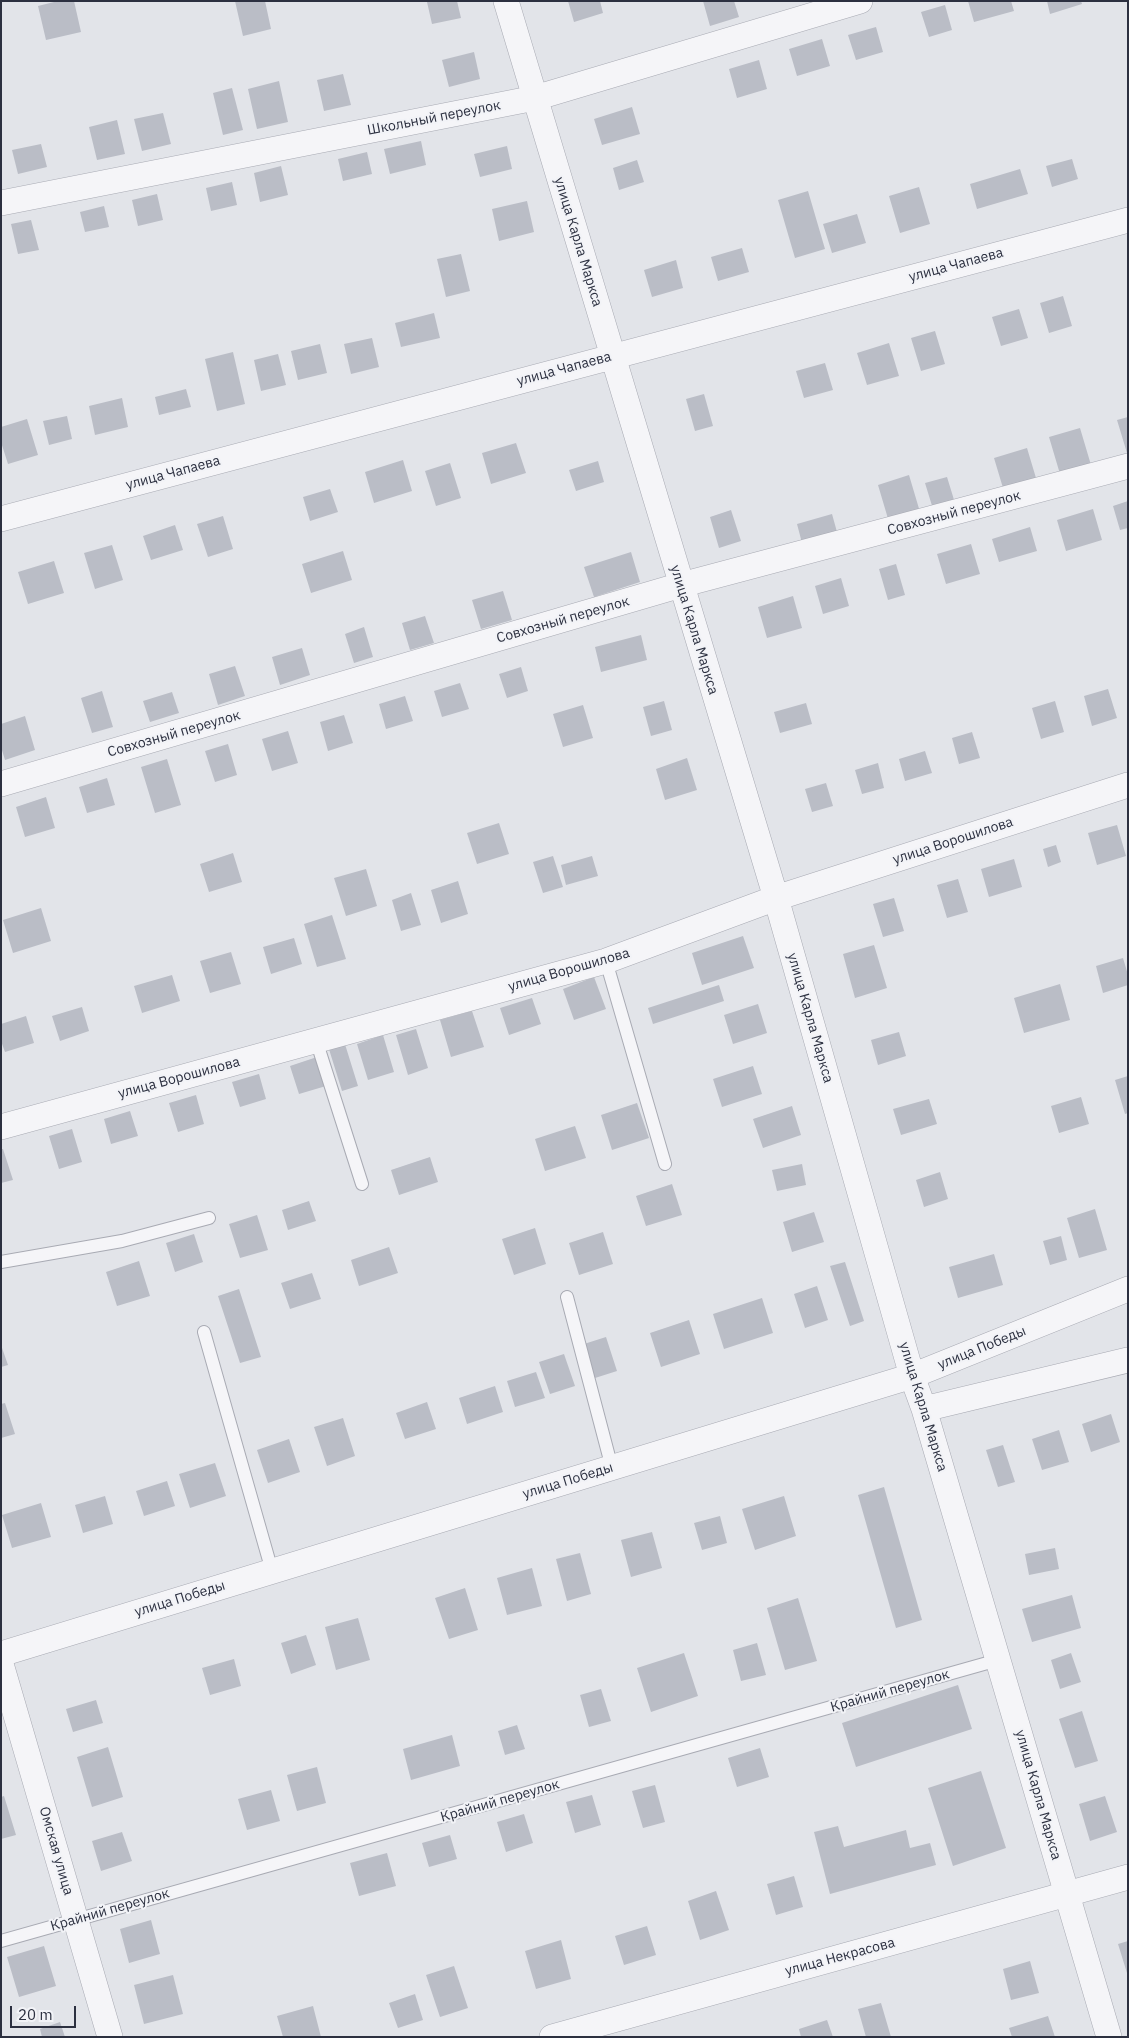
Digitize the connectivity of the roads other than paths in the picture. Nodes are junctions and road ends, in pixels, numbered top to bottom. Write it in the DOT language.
graph roads {
  1 [pos="506,1"];
  2 [pos="860,1"];
  3 [pos="535,98"];
  4 [pos="1,204"];
  5 [pos="1128,220"];
  6 [pos="613,356"];
  7 [pos="1128,466"];
  8 [pos="1,519"];
  9 [pos="681,586"];
  10 [pos="1,784"];
  11 [pos="1128,785"];
  12 [pos="776,898"];
  13 [pos="606,961"];
  14 [pos="316,1040"];
  15 [pos="1,1127"];
  16 [pos="665,1164"];
  17 [pos="362,1184"];
  18 [pos="209,1218"];
  19 [pos="1,1262"];
  20 [pos="1128,1289"];
  21 [pos="567,1297"];
  22 [pos="204,1332"];
  23 [pos="1128,1360"];
  24 [pos="912,1376"];
  25 [pos="924,1410"];
  26 [pos="612,1468"];
  27 [pos="272,1571"];
  28 [pos="1,1654"];
  29 [pos="998,1660"];
  30 [pos="1,1664"];
  31 [pos="1128,1877"];
  32 [pos="1067,1895"];
  33 [pos="76,1920"];
  34 [pos="1,1941"];
  35 [pos="110,2037"];
  36 [pos="552,2037"];
  37 [pos="1109,2037"];
  1 -- 3 [label="street, улица Карла Маркса"];
  2 -- 3 [label="street, Школьный переулок"];
  3 -- 4 [label="street, Школьный переулок"];
  3 -- 6 [label="street, улица Карла Маркса"];
  5 -- 6 [label="street, улица Чапаева"];
  6 -- 8 [label="street, улица Чапаева"];
  6 -- 9 [label="street, улица Карла Маркса"];
  7 -- 9 [label="street, Совхозный переулок"];
  9 -- 10 [label="street, Совхозный переулок"];
  9 -- 12 [label="street, улица Карла Маркса"];
  11 -- 12 [label="street, улица Ворошилова"];
  12 -- 13 [label="street, улица Ворошилова"];
  12 -- 24 [label="street, улица Карла Маркса"];
  13 -- 14 [label="street, улица Ворошилова"];
  13 -- 16 [label="lane"];
  14 -- 15 [label="street, улица Ворошилова"];
  14 -- 17 [label="lane"];
  18 -- 19 [label="lane"];
  20 -- 24 [label="street, улица Победы"];
  21 -- 26 [label="lane"];
  22 -- 27 [label="lane"];
  23 -- 25 [label="street"];
  24 -- 25 [label="street, улица Карла Маркса"];
  24 -- 26 [label="street, улица Победы"];
  25 -- 29 [label="street, улица Карла Маркса"];
  26 -- 27 [label="street, улица Победы"];
  27 -- 28 [label="street, улица Победы"];
  29 -- 32 [label="street, улица Карла Маркса"];
  29 -- 33 [label="lane, Крайний переулок"];
  30 -- 33 [label="street, Омская улица"];
  31 -- 32 [label="street, улица Некрасова"];
  32 -- 36 [label="street, улица Некрасова"];
  32 -- 37 [label="street, улица Карла Маркса"];
  33 -- 34 [label="lane, Крайний переулок"];
  33 -- 35 [label="street, Омская улица"];
}
